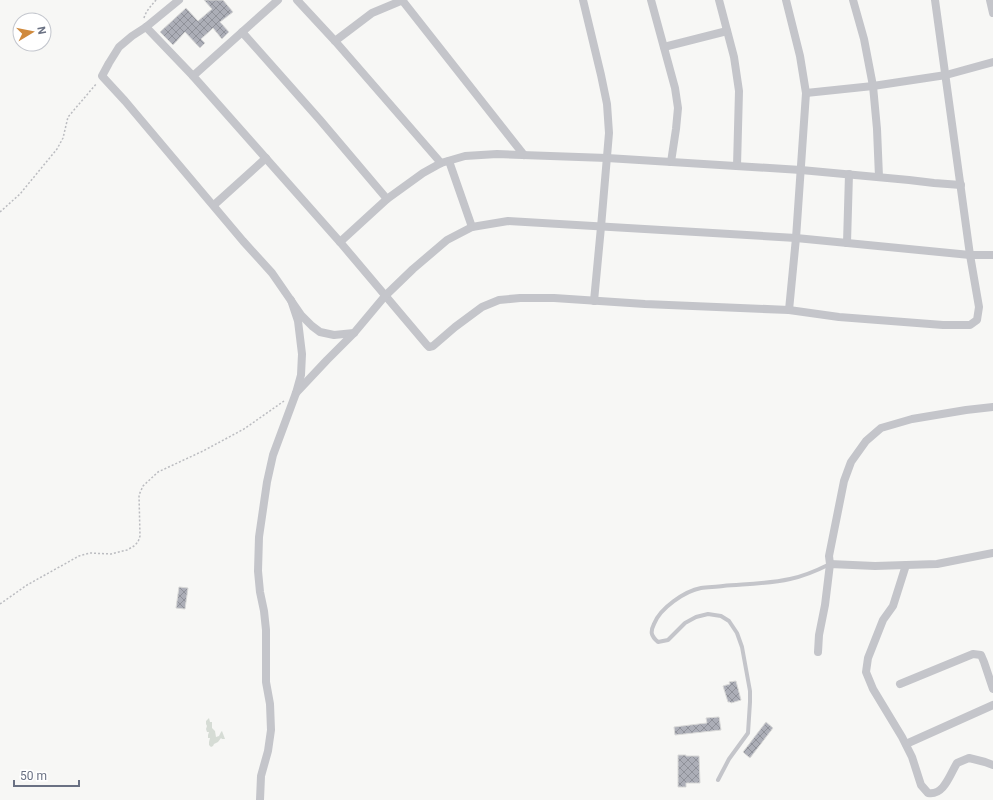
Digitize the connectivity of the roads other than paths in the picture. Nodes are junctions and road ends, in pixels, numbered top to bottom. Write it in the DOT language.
graph roads {
  1 [pos="179,0"];
  2 [pos="278,0"];
  3 [pos="297,0"];
  4 [pos="402,0"];
  5 [pos="583,0"];
  6 [pos="651,0"];
  7 [pos="719,0"];
  8 [pos="786,0"];
  9 [pos="853,0"];
  10 [pos="935,0"];
  11 [pos="990,0"];
  12 [pos="993,13"];
  13 [pos="146,27"];
  14 [pos="727,31"];
  15 [pos="242,32"];
  16 [pos="335,41"];
  17 [pos="664,47"];
  18 [pos="993,62"];
  19 [pos="946,74"];
  20 [pos="193,76"];
  21 [pos="873,86"];
  22 [pos="806,93"];
  23 [pos="524,155"];
  24 [pos="266,158"];
  25 [pos="606,158"];
  26 [pos="445,162"];
  27 [pos="671,162"];
  28 [pos="737,166"];
  29 [pos="801,170"];
  30 [pos="849,174"];
  31 [pos="879,177"];
  32 [pos="961,185"];
  33 [pos="387,199"];
  34 [pos="214,205"];
  35 [pos="472,227"];
  36 [pos="601,227"];
  37 [pos="796,238"];
  38 [pos="340,242"];
  39 [pos="847,243"];
  40 [pos="970,255"];
  41 [pos="993,255"];
  42 [pos="385,296"];
  43 [pos="291,300"];
  44 [pos="594,301"];
  45 [pos="789,310"];
  46 [pos="354,333"];
  47 [pos="296,393"];
  48 [pos="993,407"];
  49 [pos="993,553"];
  50 [pos="830,564"];
  51 [pos="906,565"];
  52 [pos="818,652"];
  53 [pos="900,684"];
  54 [pos="993,689"];
  55 [pos="993,705"];
  56 [pos="906,744"];
  57 [pos="993,765"];
  58 [pos="718,780"];
  59 [pos="260,800"];
  1 -- 13 [label="street"];
  2 -- 15 [label="street"];
  3 -- 16 [label="street"];
  4 -- 16 [label="street"];
  4 -- 23 [label="street"];
  5 -- 25 [label="street"];
  6 -- 17 [label="street"];
  7 -- 14 [label="street"];
  8 -- 22 [label="street"];
  9 -- 21 [label="street"];
  10 -- 19 [label="street"];
  11 -- 12 [label="street"];
  13 -- 20 [label="street"];
  13 -- 34 [label="street"];
  14 -- 17 [label="street"];
  14 -- 28 [label="street"];
  15 -- 20 [label="street"];
  15 -- 33 [label="street"];
  16 -- 26 [label="street"];
  17 -- 27 [label="street"];
  18 -- 19 [label="street"];
  19 -- 21 [label="street"];
  19 -- 32 [label="street"];
  20 -- 24 [label="street"];
  21 -- 22 [label="street"];
  21 -- 31 [label="street"];
  22 -- 29 [label="street"];
  23 -- 25 [label="street"];
  23 -- 26 [label="street"];
  24 -- 34 [label="street"];
  24 -- 38 [label="street"];
  25 -- 27 [label="street"];
  25 -- 36 [label="street"];
  26 -- 33 [label="street"];
  26 -- 35 [label="street"];
  27 -- 28 [label="street"];
  28 -- 29 [label="street"];
  29 -- 30 [label="street"];
  29 -- 37 [label="street"];
  30 -- 31 [label="street"];
  30 -- 39 [label="street"];
  31 -- 32 [label="street"];
  32 -- 40 [label="street"];
  33 -- 38 [label="street"];
  34 -- 43 [label="street"];
  35 -- 36 [label="street"];
  35 -- 42 [label="street"];
  36 -- 37 [label="street"];
  36 -- 44 [label="street"];
  37 -- 39 [label="street"];
  37 -- 45 [label="street"];
  38 -- 42 [label="street"];
  39 -- 40 [label="street"];
  40 -- 41 [label="street"];
  40 -- 45 [label="street"];
  42 -- 44 [label="street"];
  42 -- 46 [label="street"];
  43 -- 46 [label="street"];
  43 -- 47 [label="street"];
  44 -- 45 [label="street"];
  46 -- 47 [label="street"];
  47 -- 59 [label="street"];
  48 -- 50 [label="street"];
  49 -- 51 [label="street"];
  50 -- 51 [label="street"];
  50 -- 52 [label="street"];
  50 -- 58 [label="lane"];
  51 -- 56 [label="street"];
  53 -- 54 [label="street"];
  55 -- 56 [label="street"];
  56 -- 57 [label="street"];
}
